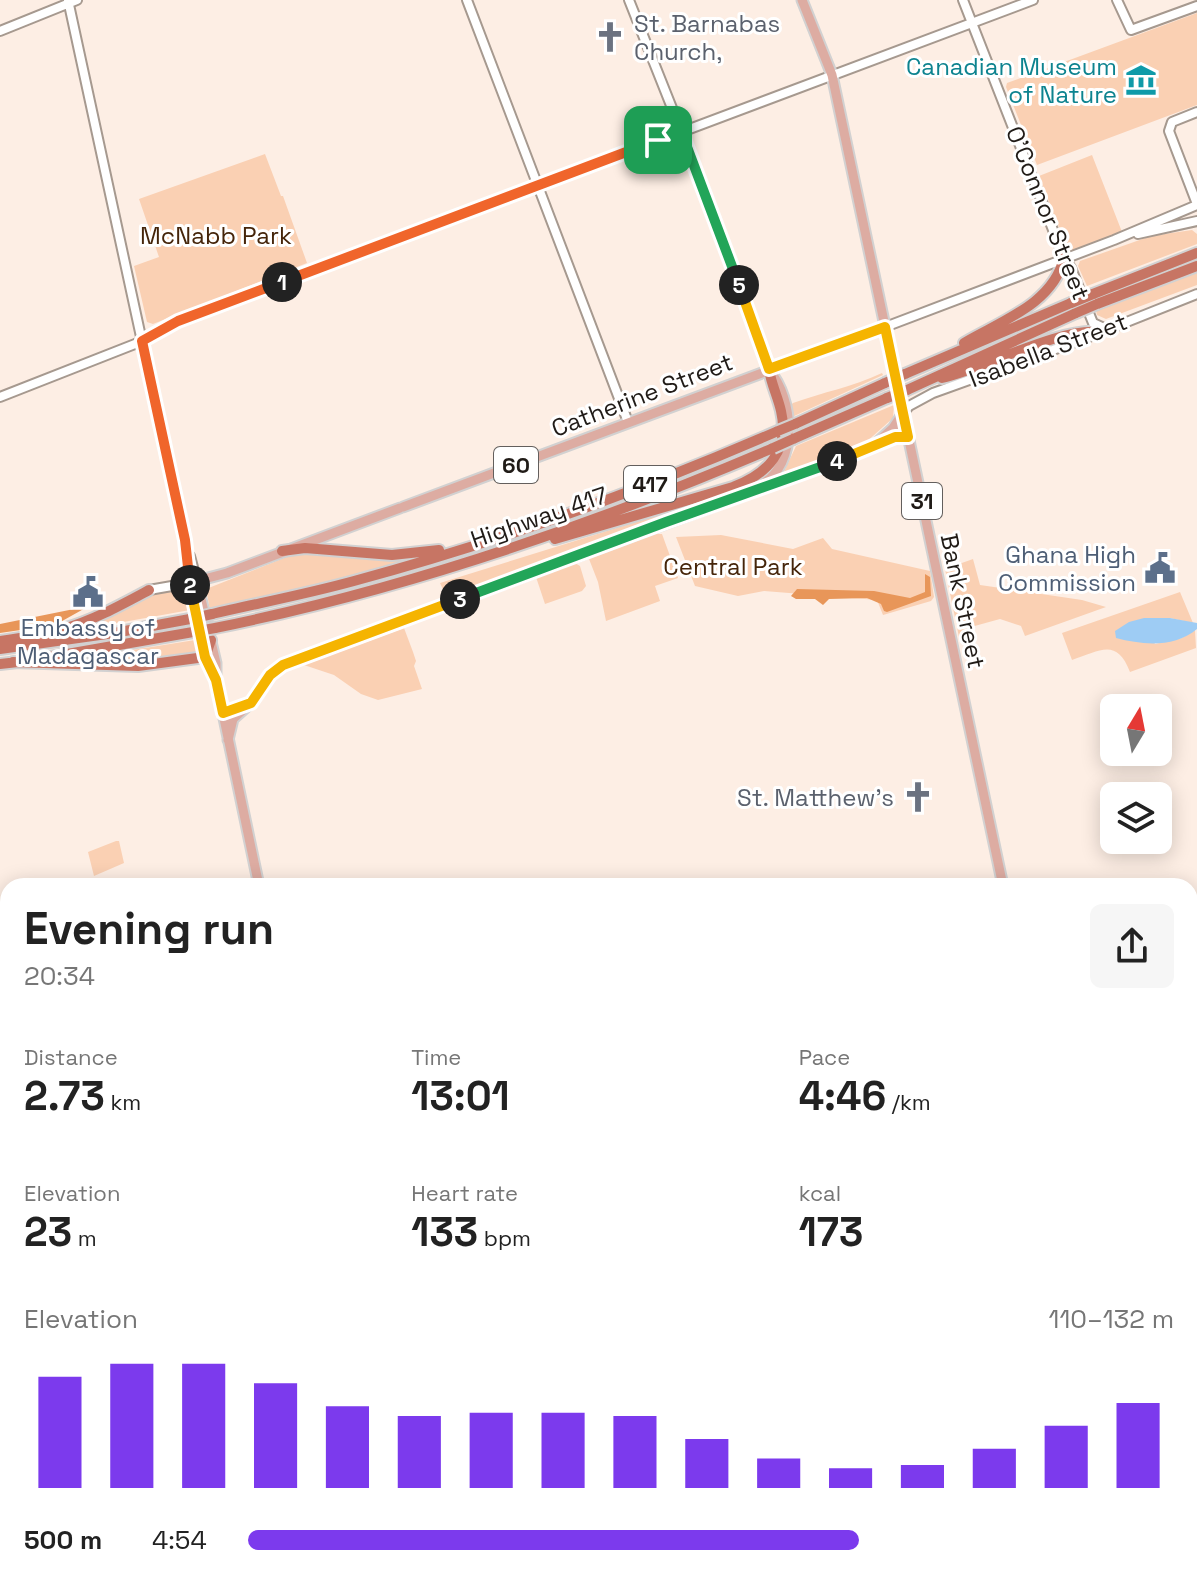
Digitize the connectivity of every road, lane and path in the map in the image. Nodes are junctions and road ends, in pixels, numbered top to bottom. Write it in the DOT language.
graph roads {
  1 [pos="467,0"];
  2 [pos="629,0"];
  3 [pos="802,0"];
  4 [pos="963,0"];
  5 [pos="1033,0"];
  6 [pos="1117,0"];
  7 [pos="71,1"];
  8 [pos="1197,6"];
  9 [pos="972,23"];
  10 [pos="0,31"];
  11 [pos="832,75"];
  12 [pos="1197,112"];
  13 [pos="681,131"];
  14 [pos="539,185"];
  15 [pos="1197,205"];
  16 [pos="1197,221"];
  17 [pos="1114,240"];
  18 [pos="1197,253"];
  19 [pos="1064,258"];
  20 [pos="1197,266"];
  21 [pos="1197,294"];
  22 [pos="1095,299"];
  23 [pos="1074,308"];
  24 [pos="885,327"];
  25 [pos="1102,330"];
  26 [pos="142,341"];
  27 [pos="928,364"];
  28 [pos="769,369"];
  29 [pos="925,382"];
  30 [pos="0,397"];
  31 [pos="903,413"];
  32 [pos="628,422"];
  33 [pos="908,437"];
  34 [pos="871,448"];
  35 [pos="736,497"];
  36 [pos="525,544"];
  37 [pos="282,551"];
  38 [pos="413,559"];
  39 [pos="193,582"];
  40 [pos="149,590"];
  41 [pos="211,640"];
  42 [pos="0,641"];
  43 [pos="0,649"];
  44 [pos="205,657"];
  45 [pos="13,662"];
  46 [pos="0,664"];
  47 [pos="216,680"];
  48 [pos="251,703"];
  49 [pos="223,713"];
  50 [pos="228,740"];
  51 [pos="257,878"];
  52 [pos="1001,878"];
  1 -- 14 [label="main road"];
  2 -- 13 [label="main road"];
  3 -- 11 [label="main road, Bank Street / 31"];
  4 -- 9 [label="main road, O'Connor Street"];
  5 -- 9 [label="main road"];
  6 -- 8 [label="main road"];
  7 -- 10 [label="main road"];
  7 -- 26 [label="main road"];
  9 -- 11 [label="main road"];
  9 -- 19 [label="main road, O'Connor Street"];
  11 -- 13 [label="main road"];
  11 -- 24 [label="main road, Bank Street / 31"];
  12 -- 15 [label="main road"];
  13 -- 14 [label="main road"];
  13 -- 28 [label="main road"];
  14 -- 26 [label="main road"];
  14 -- 32 [label="main road"];
  15 -- 17 [label="main road, Catherine Street / 60"];
  16 -- 17 [label="main road"];
  17 -- 19 [label="main road, Catherine Street / 60"];
  18 -- 22 [label="highway, 417"];
  19 -- 24 [label="main road, Catherine Street / 60"];
  19 -- 25 [label="main road, O'Connor Street"];
  19 -- 27 [label="highway"];
  20 -- 22 [label="highway, Highway 417 / 417"];
  21 -- 25 [label="main road, Isabella Street"];
  22 -- 23 [label="highway, Highway 417 / 417, bridge"];
  23 -- 27 [label="highway, 417"];
  23 -- 29 [label="highway, Highway 417 / 417"];
  24 -- 28 [label="main road, Catherine Street / 60"];
  24 -- 31 [label="main road, Bank Street / 31"];
  25 -- 29 [label="highway"];
  25 -- 31 [label="main road, Isabella Street"];
  26 -- 30 [label="main road"];
  26 -- 39 [label="main road"];
  27 -- 38 [label="highway, 417, bridge"];
  28 -- 32 [label="main road, Catherine Street / 60"];
  28 -- 35 [label="main road"];
  28 -- 36 [label="highway"];
  29 -- 36 [label="highway, Highway 417 / 417, bridge"];
  31 -- 33 [label="main road, Bank Street / 31"];
  31 -- 34 [label="main road"];
  32 -- 37 [label="main road, Catherine Street / 60"];
  33 -- 34 [label="main road"];
  33 -- 52 [label="main road, Bank Street / 31"];
  34 -- 35 [label="main road"];
  35 -- 48 [label="main road"];
  36 -- 45 [label="highway, Highway 417 / 417, bridge"];
  37 -- 38 [label="highway"];
  37 -- 39 [label="main road, Catherine Street / 60"];
  38 -- 43 [label="highway, bridge"];
  39 -- 40 [label="main road"];
  39 -- 41 [label="main road"];
  39 -- 44 [label="main road"];
  40 -- 42 [label="highway"];
  41 -- 44 [label="highway"];
  41 -- 47 [label="main road"];
  44 -- 45 [label="highway"];
  44 -- 47 [label="main road"];
  45 -- 46 [label="highway, Highway 417 / 417"];
  47 -- 49 [label="main road"];
  48 -- 49 [label="main road"];
  48 -- 50 [label="main road"];
  49 -- 50 [label="main road"];
  50 -- 51 [label="main road"];
}
